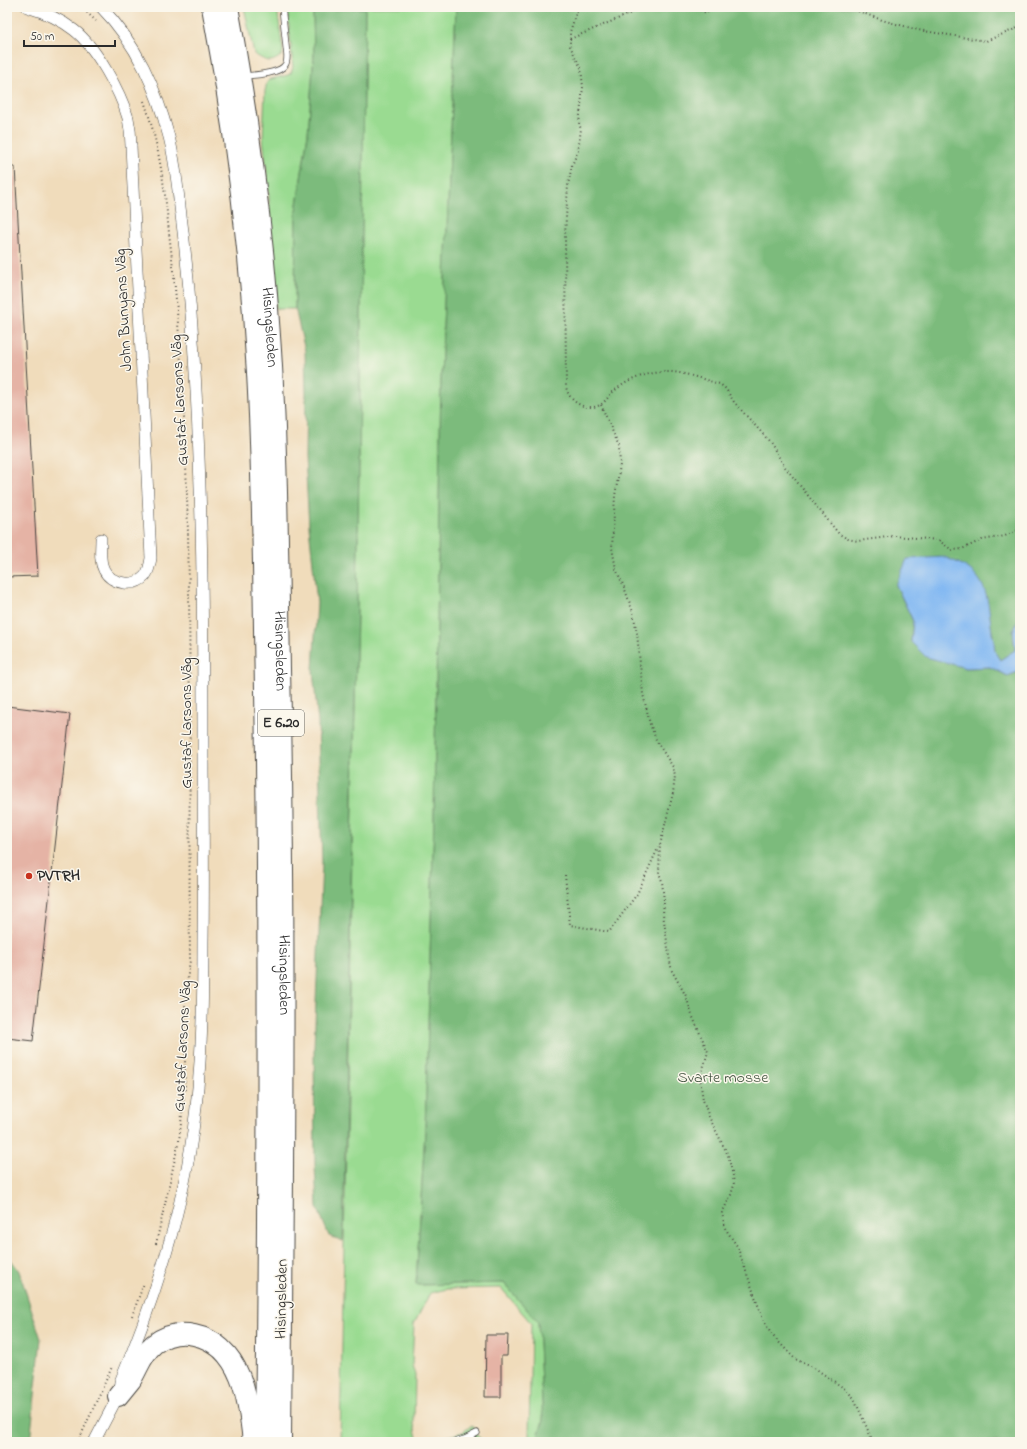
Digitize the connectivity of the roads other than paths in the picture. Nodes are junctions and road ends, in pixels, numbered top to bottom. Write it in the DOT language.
graph roads {
  1 [pos="27,7"];
  2 [pos="101,7"];
  3 [pos="212,7"];
  4 [pos="228,7"];
  5 [pos="282,7"];
  6 [pos="240,77"];
  7 [pos="101,539"];
  8 [pos="118,1396"];
  9 [pos="477,1433"];
  10 [pos="94,1442"];
  11 [pos="253,1442"];
  12 [pos="265,1442"];
  13 [pos="280,1442"];
  14 [pos="455,1442"];
  1 -- 7 [label="street, John Bunyans Väg"];
  2 -- 8 [label="street, Gustaf Larsons Väg"];
  3 -- 12 [label="highway, Hisingsleden / E 6.20"];
  4 -- 6 [label="highway, Hisingsleden / E 6.20"];
  5 -- 6 [label="lane"];
  6 -- 13 [label="highway, Hisingsleden / E 6.20"];
  8 -- 10 [label="street, Gustaf Larsons Väg"];
  8 -- 11 [label="highway"];
  9 -- 14 [label="lane"];
}
